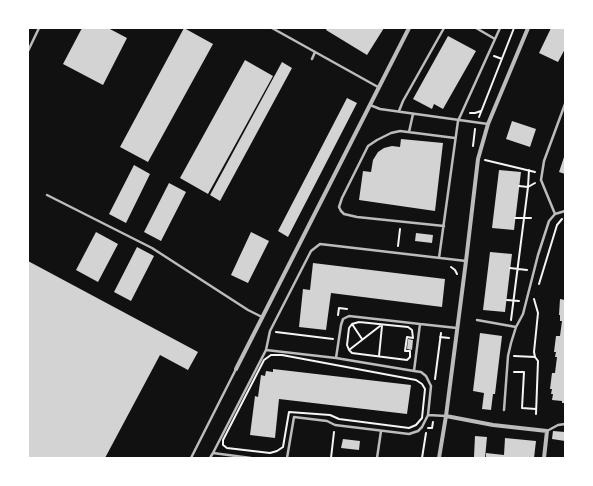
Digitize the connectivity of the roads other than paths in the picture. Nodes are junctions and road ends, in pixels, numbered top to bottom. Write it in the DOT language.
graph roads {
  1 [pos="39,28"];
  2 [pos="272,28"];
  3 [pos="409,28"];
  4 [pos="444,28"];
  5 [pos="476,28"];
  6 [pos="500,28"];
  7 [pos="528,28"];
  8 [pos="495,39"];
  9 [pos="28,51"];
  10 [pos="315,52"];
  11 [pos="312,59"];
  12 [pos="378,87"];
  13 [pos="565,104"];
  14 [pos="370,105"];
  15 [pos="399,111"];
  16 [pos="413,114"];
  17 [pos="458,121"];
  18 [pos="488,124"];
  19 [pos="409,132"];
  20 [pos="455,138"];
  21 [pos="47,195"];
  22 [pos="565,211"];
  23 [pos="555,214"];
  24 [pos="444,226"];
  25 [pos="439,258"];
  26 [pos="466,262"];
  27 [pos="262,317"];
  28 [pos="477,320"];
  29 [pos="420,324"];
  30 [pos="516,327"];
  31 [pos="457,328"];
  32 [pos="266,350"];
  33 [pos="336,358"];
  34 [pos="236,369"];
  35 [pos="414,371"];
  36 [pos="504,410"];
  37 [pos="428,415"];
  38 [pos="446,416"];
  39 [pos="565,424"];
  40 [pos="381,431"];
  41 [pos="548,431"];
  42 [pos="213,453"];
  43 [pos="190,458"];
  44 [pos="210,458"];
  45 [pos="251,458"];
  46 [pos="287,458"];
  47 [pos="377,458"];
  48 [pos="438,458"];
  49 [pos="544,458"];
  1 -- 9 [label="lane"];
  2 -- 10 [label="lane"];
  3 -- 12 [label="street"];
  4 -- 15 [label="lane"];
  5 -- 8 [label="lane"];
  6 -- 8 [label="lane"];
  7 -- 18 [label="street"];
  8 -- 17 [label="lane"];
  10 -- 11 [label="lane"];
  10 -- 12 [label="lane"];
  12 -- 14 [label="street"];
  13 -- 23 [label="lane"];
  14 -- 15 [label="lane"];
  14 -- 27 [label="street"];
  15 -- 16 [label="lane"];
  16 -- 17 [label="lane"];
  16 -- 19 [label="lane"];
  17 -- 18 [label="lane"];
  17 -- 20 [label="lane"];
  18 -- 26 [label="street"];
  19 -- 20 [label="lane"];
  19 -- 24 [label="lane"];
  20 -- 24 [label="lane"];
  21 -- 27 [label="lane"];
  22 -- 23 [label="lane"];
  23 -- 30 [label="lane"];
  24 -- 25 [label="lane"];
  25 -- 26 [label="lane"];
  25 -- 32 [label="lane"];
  26 -- 31 [label="street"];
  27 -- 34 [label="street"];
  28 -- 30 [label="lane"];
  29 -- 31 [label="lane"];
  29 -- 33 [label="lane"];
  29 -- 35 [label="lane"];
  30 -- 36 [label="lane"];
  31 -- 38 [label="street"];
  32 -- 33 [label="lane"];
  32 -- 42 [label="lane"];
  33 -- 35 [label="lane"];
  34 -- 43 [label="lane"];
  35 -- 37 [label="lane"];
  37 -- 38 [label="lane"];
  37 -- 40 [label="lane"];
  38 -- 41 [label="street"];
  38 -- 48 [label="street"];
  39 -- 41 [label="lane"];
  40 -- 46 [label="lane"];
  40 -- 47 [label="lane"];
  41 -- 49 [label="street"];
  42 -- 44 [label="lane"];
  42 -- 45 [label="lane"];
}
